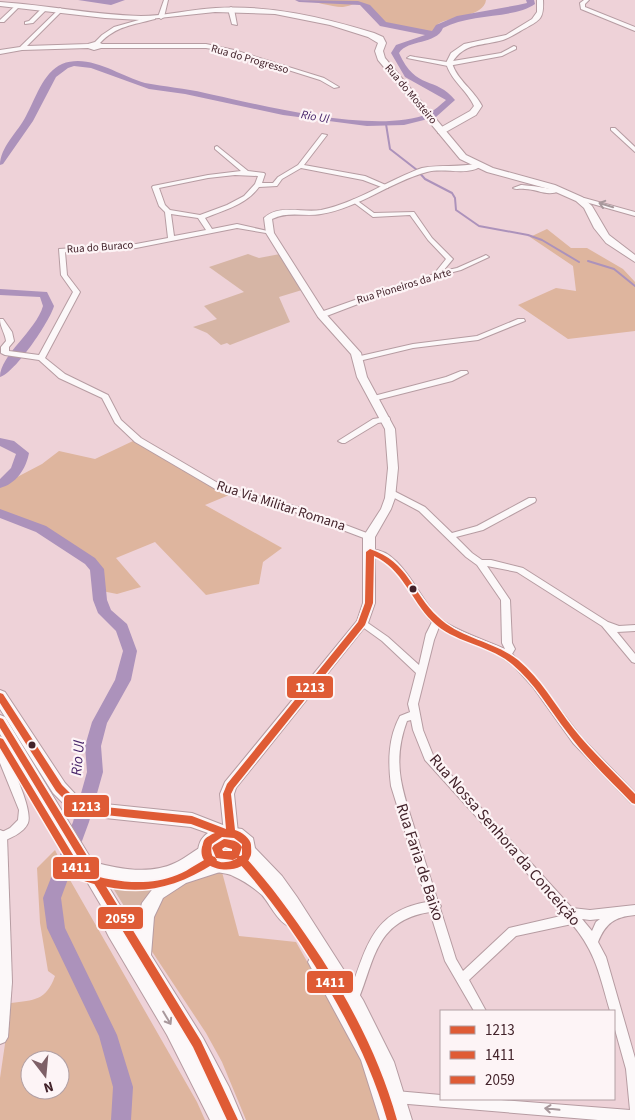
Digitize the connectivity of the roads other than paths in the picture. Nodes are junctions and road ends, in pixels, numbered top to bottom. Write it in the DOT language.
graph roads {
  1 [pos="166,0"];
  2 [pos="540,0"];
  3 [pos="587,0"];
  4 [pos="1,5"];
  5 [pos="19,5"];
  6 [pos="44,9"];
  7 [pos="232,9"];
  8 [pos="60,10"];
  9 [pos="109,15"];
  10 [pos="157,18"];
  11 [pos="128,19"];
  12 [pos="2,21"];
  13 [pos="27,23"];
  14 [pos="115,24"];
  15 [pos="235,24"];
  16 [pos="635,30"];
  17 [pos="99,44"];
  18 [pos="22,48"];
  19 [pos="514,48"];
  20 [pos="0,52"];
  21 [pos="410,58"];
  22 [pos="449,63"];
  23 [pos="336,86"];
  24 [pos="438,128"];
  25 [pos="613,129"];
  26 [pos="324,135"];
  27 [pos="217,148"];
  28 [pos="635,150"];
  29 [pos="479,165"];
  30 [pos="300,166"];
  31 [pos="245,172"];
  32 [pos="262,174"];
  33 [pos="260,185"];
  34 [pos="386,187"];
  35 [pos="516,188"];
  36 [pos="556,191"];
  37 [pos="577,198"];
  38 [pos="355,201"];
  39 [pos="168,212"];
  40 [pos="635,214"];
  41 [pos="199,216"];
  42 [pos="209,230"];
  43 [pos="270,234"];
  44 [pos="170,238"];
  45 [pos="486,257"];
  46 [pos="635,259"];
  47 [pos="436,275"];
  48 [pos="321,315"];
  49 [pos="0,321"];
  50 [pos="521,321"];
  51 [pos="5,349"];
  52 [pos="40,358"];
  53 [pos="360,359"];
  54 [pos="464,373"];
  55 [pos="373,398"];
  56 [pos="386,419"];
  57 [pos="342,441"];
  58 [pos="390,492"];
  59 [pos="532,500"];
  60 [pos="368,536"];
  61 [pos="451,536"];
  62 [pos="370,552"];
  63 [pos="480,563"];
  64 [pos="437,621"];
  65 [pos="362,623"];
  66 [pos="605,624"];
  67 [pos="635,628"];
  68 [pos="506,654"];
  69 [pos="635,660"];
  70 [pos="421,672"];
  71 [pos="0,696"];
  72 [pos="415,714"];
  73 [pos="0,721"];
  74 [pos="0,732"];
  75 [pos="0,750"];
  76 [pos="635,800"];
  77 [pos="200,823"];
  78 [pos="57,824"];
  79 [pos="229,833"];
  80 [pos="0,837"];
  81 [pos="207,847"];
  82 [pos="248,852"];
  83 [pos="225,866"];
  84 [pos="83,869"];
  85 [pos="435,906"];
  86 [pos="635,910"];
  87 [pos="622,911"];
  88 [pos="572,915"];
  89 [pos="592,943"];
  90 [pos="142,957"];
  91 [pos="463,978"];
  92 [pos="349,1006"];
  93 [pos="479,1010"];
  94 [pos="0,1037"];
  95 [pos="396,1097"];
  96 [pos="440,1099"];
  97 [pos="466,1100"];
  98 [pos="513,1102"];
  99 [pos="635,1104"];
  100 [pos="635,1108"];
  101 [pos="635,1117"];
  102 [pos="220,1120"];
  103 [pos="233,1120"];
  104 [pos="390,1120"];
  105 [pos="402,1120"];
  1 -- 10 [label="street"];
  2 -- 22 [label="street"];
  3 -- 16 [label="street"];
  4 -- 5 [label="main road, Rua do Mosteiro"];
  5 -- 6 [label="main road, Rua do Mosteiro"];
  5 -- 12 [label="street"];
  6 -- 8 [label="main road, Rua do Mosteiro"];
  6 -- 13 [label="street"];
  7 -- 10 [label="main road, Rua do Mosteiro"];
  7 -- 15 [label="street"];
  7 -- 24 [label="main road, Rua do Mosteiro"];
  8 -- 9 [label="main road, Rua do Mosteiro"];
  8 -- 18 [label="street"];
  9 -- 11 [label="main road, Rua do Mosteiro"];
  9 -- 14 [label="street"];
  10 -- 11 [label="main road, Rua do Mosteiro"];
  11 -- 14 [label="street"];
  14 -- 17 [label="street"];
  17 -- 18 [label="street, Rua do Progresso"];
  17 -- 23 [label="street, Rua do Progresso"];
  18 -- 20 [label="street"];
  19 -- 22 [label="street"];
  21 -- 22 [label="street"];
  22 -- 24 [label="street"];
  24 -- 29 [label="main road, Rua do Mosteiro"];
  25 -- 28 [label="street"];
  26 -- 30 [label="street"];
  27 -- 31 [label="street"];
  29 -- 34 [label="street"];
  29 -- 36 [label="main road, Rua do Mosteiro"];
  30 -- 33 [label="street"];
  30 -- 34 [label="street"];
  31 -- 32 [label="street"];
  31 -- 39 [label="street"];
  32 -- 33 [label="street"];
  33 -- 41 [label="street"];
  34 -- 38 [label="street"];
  35 -- 36 [label="street"];
  36 -- 37 [label="main road, Rua do Mosteiro"];
  40 -- 37 [label="street, one-way"];
  37 -- 46 [label="main road, Rua do Mosteiro"];
  38 -- 43 [label="street"];
  38 -- 47 [label="street"];
  39 -- 41 [label="street"];
  39 -- 44 [label="street"];
  41 -- 42 [label="street"];
  42 -- 43 [label="street"];
  42 -- 44 [label="street"];
  43 -- 48 [label="street"];
  44 -- 52 [label="street, Rua do Buraco"];
  45 -- 47 [label="street, Rua Pioneiros da Arte"];
  47 -- 48 [label="street, Rua Pioneiros da Arte"];
  48 -- 53 [label="street"];
  49 -- 51 [label="street"];
  50 -- 53 [label="street"];
  51 -- 52 [label="street"];
  52 -- 60 [label="street, Rua Via Militar Romana"];
  53 -- 55 [label="street"];
  54 -- 55 [label="street"];
  55 -- 56 [label="street"];
  56 -- 57 [label="street"];
  56 -- 58 [label="street"];
  58 -- 60 [label="street"];
  58 -- 61 [label="street"];
  59 -- 61 [label="street"];
  60 -- 62 [label="street"];
  61 -- 63 [label="street"];
  62 -- 64 [label="street"];
  62 -- 65 [label="street"];
  63 -- 66 [label="street"];
  63 -- 68 [label="street"];
  64 -- 68 [label="street"];
  64 -- 70 [label="street, Rua Nossa Senhora da Conceição"];
  65 -- 70 [label="street"];
  65 -- 79 [label="street"];
  66 -- 67 [label="street"];
  66 -- 69 [label="street"];
  68 -- 76 [label="street"];
  70 -- 72 [label="street, Rua Nossa Senhora da Conceição"];
  71 -- 77 [label="main road"];
  72 -- 85 [label="street, Rua Faria de Baixo"];
  72 -- 88 [label="street, Rua Nossa Senhora da Conceição"];
  73 -- 78 [label="main road"];
  74 -- 78 [label="main road"];
  75 -- 80 [label="street"];
  77 -- 79 [label="main road"];
  77 -- 81 [label="main road"];
  78 -- 84 [label="main road"];
  79 -- 81 [label="main road"];
  79 -- 82 [label="main road"];
  80 -- 94 [label="street"];
  81 -- 83 [label="main road"];
  81 -- 84 [label="main road"];
  82 -- 83 [label="main road"];
  82 -- 92 [label="main road"];
  83 -- 90 [label="main road"];
  83 -- 92 [label="main road"];
  84 -- 90 [label="main road"];
  84 -- 102 [label="main road, one-way"];
  85 -- 91 [label="street, Rua Faria de Baixo"];
  85 -- 92 [label="street"];
  86 -- 87 [label="street"];
  87 -- 88 [label="street"];
  87 -- 89 [label="street"];
  88 -- 89 [label="street, Rua Nossa Senhora da Conceição"];
  88 -- 91 [label="street"];
  89 -- 99 [label="street, Rua Nossa Senhora da Conceição"];
  90 -- 103 [label="main road"];
  91 -- 93 [label="street, Rua Faria de Baixo"];
  92 -- 95 [label="main road"];
  92 -- 104 [label="main road"];
  95 -- 96 [label="street"];
  95 -- 105 [label="main road"];
  97 -- 98 [label="street"];
  101 -- 98 [label="street, one-way"];
  99 -- 100 [label="street, Rua Nossa Senhora da Conceição"];
}
